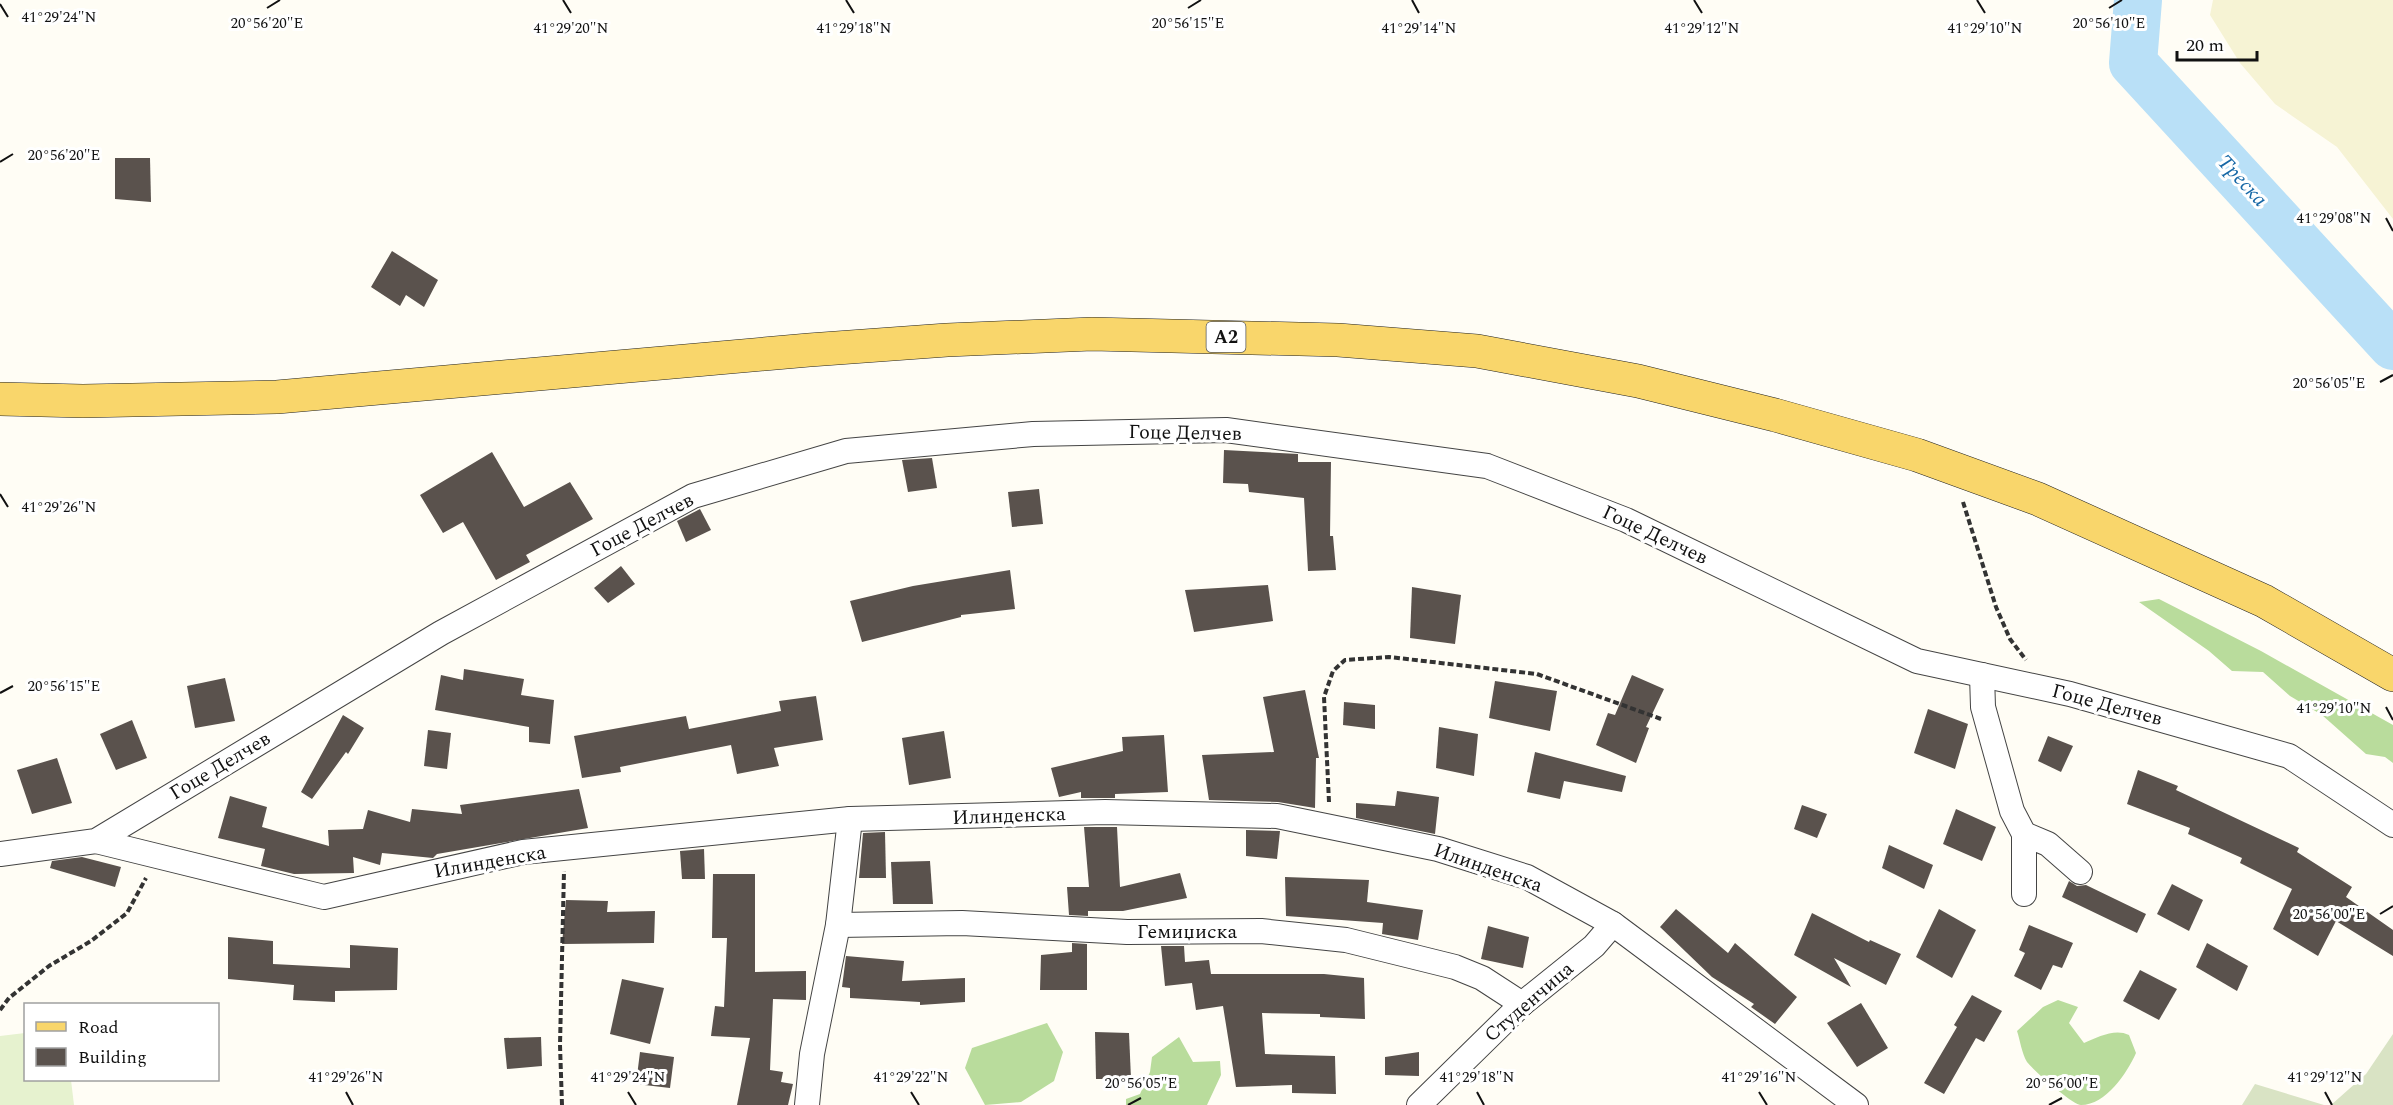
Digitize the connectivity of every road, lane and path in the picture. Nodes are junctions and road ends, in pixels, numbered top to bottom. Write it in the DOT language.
graph roads {
  1 [pos="0,399"];
  2 [pos="1955,469"];
  3 [pos="1982,675"];
  4 [pos="2393,675"];
  5 [pos="2021,683"];
  6 [pos="1660,719"];
  7 [pos="850,819"];
  8 [pos="2393,825"];
  9 [pos="1330,827"];
  10 [pos="2024,834"];
  11 [pos="96,841"];
  12 [pos="564,849"];
  13 [pos="146,853"];
  14 [pos="0,854"];
  15 [pos="2080,872"];
  16 [pos="2024,894"];
  17 [pos="1613,924"];
  18 [pos="838,925"];
  19 [pos="1522,1004"];
  20 [pos="0,1010"];
  21 [pos="562,1105"];
  22 [pos="807,1105"];
  23 [pos="1419,1105"];
  24 [pos="1856,1105"];
  1 -- 2 [label="main road, A2"];
  2 -- 4 [label="main road, A2"];
  2 -- 5 [label="path"];
  3 -- 5 [label="street, Гоце Делчев"];
  3 -- 10 [label="street"];
  3 -- 11 [label="street, Гоце Делчев"];
  5 -- 8 [label="street, Гоце Делчев"];
  6 -- 9 [label="path"];
  7 -- 9 [label="street, Илинденска"];
  7 -- 12 [label="street, Илинденска"];
  7 -- 18 [label="street"];
  9 -- 17 [label="street, Илинденска"];
  10 -- 15 [label="street"];
  10 -- 16 [label="street"];
  11 -- 13 [label="street, Илинденска"];
  11 -- 14 [label="street, Гоце Делчев"];
  12 -- 13 [label="street, Илинденска"];
  12 -- 21 [label="path"];
  13 -- 20 [label="path"];
  17 -- 19 [label="street, Студенчица"];
  17 -- 24 [label="street, Илинденска"];
  18 -- 19 [label="street, Гемиџиска"];
  18 -- 22 [label="street"];
  19 -- 23 [label="street, Студенчица"];
}
